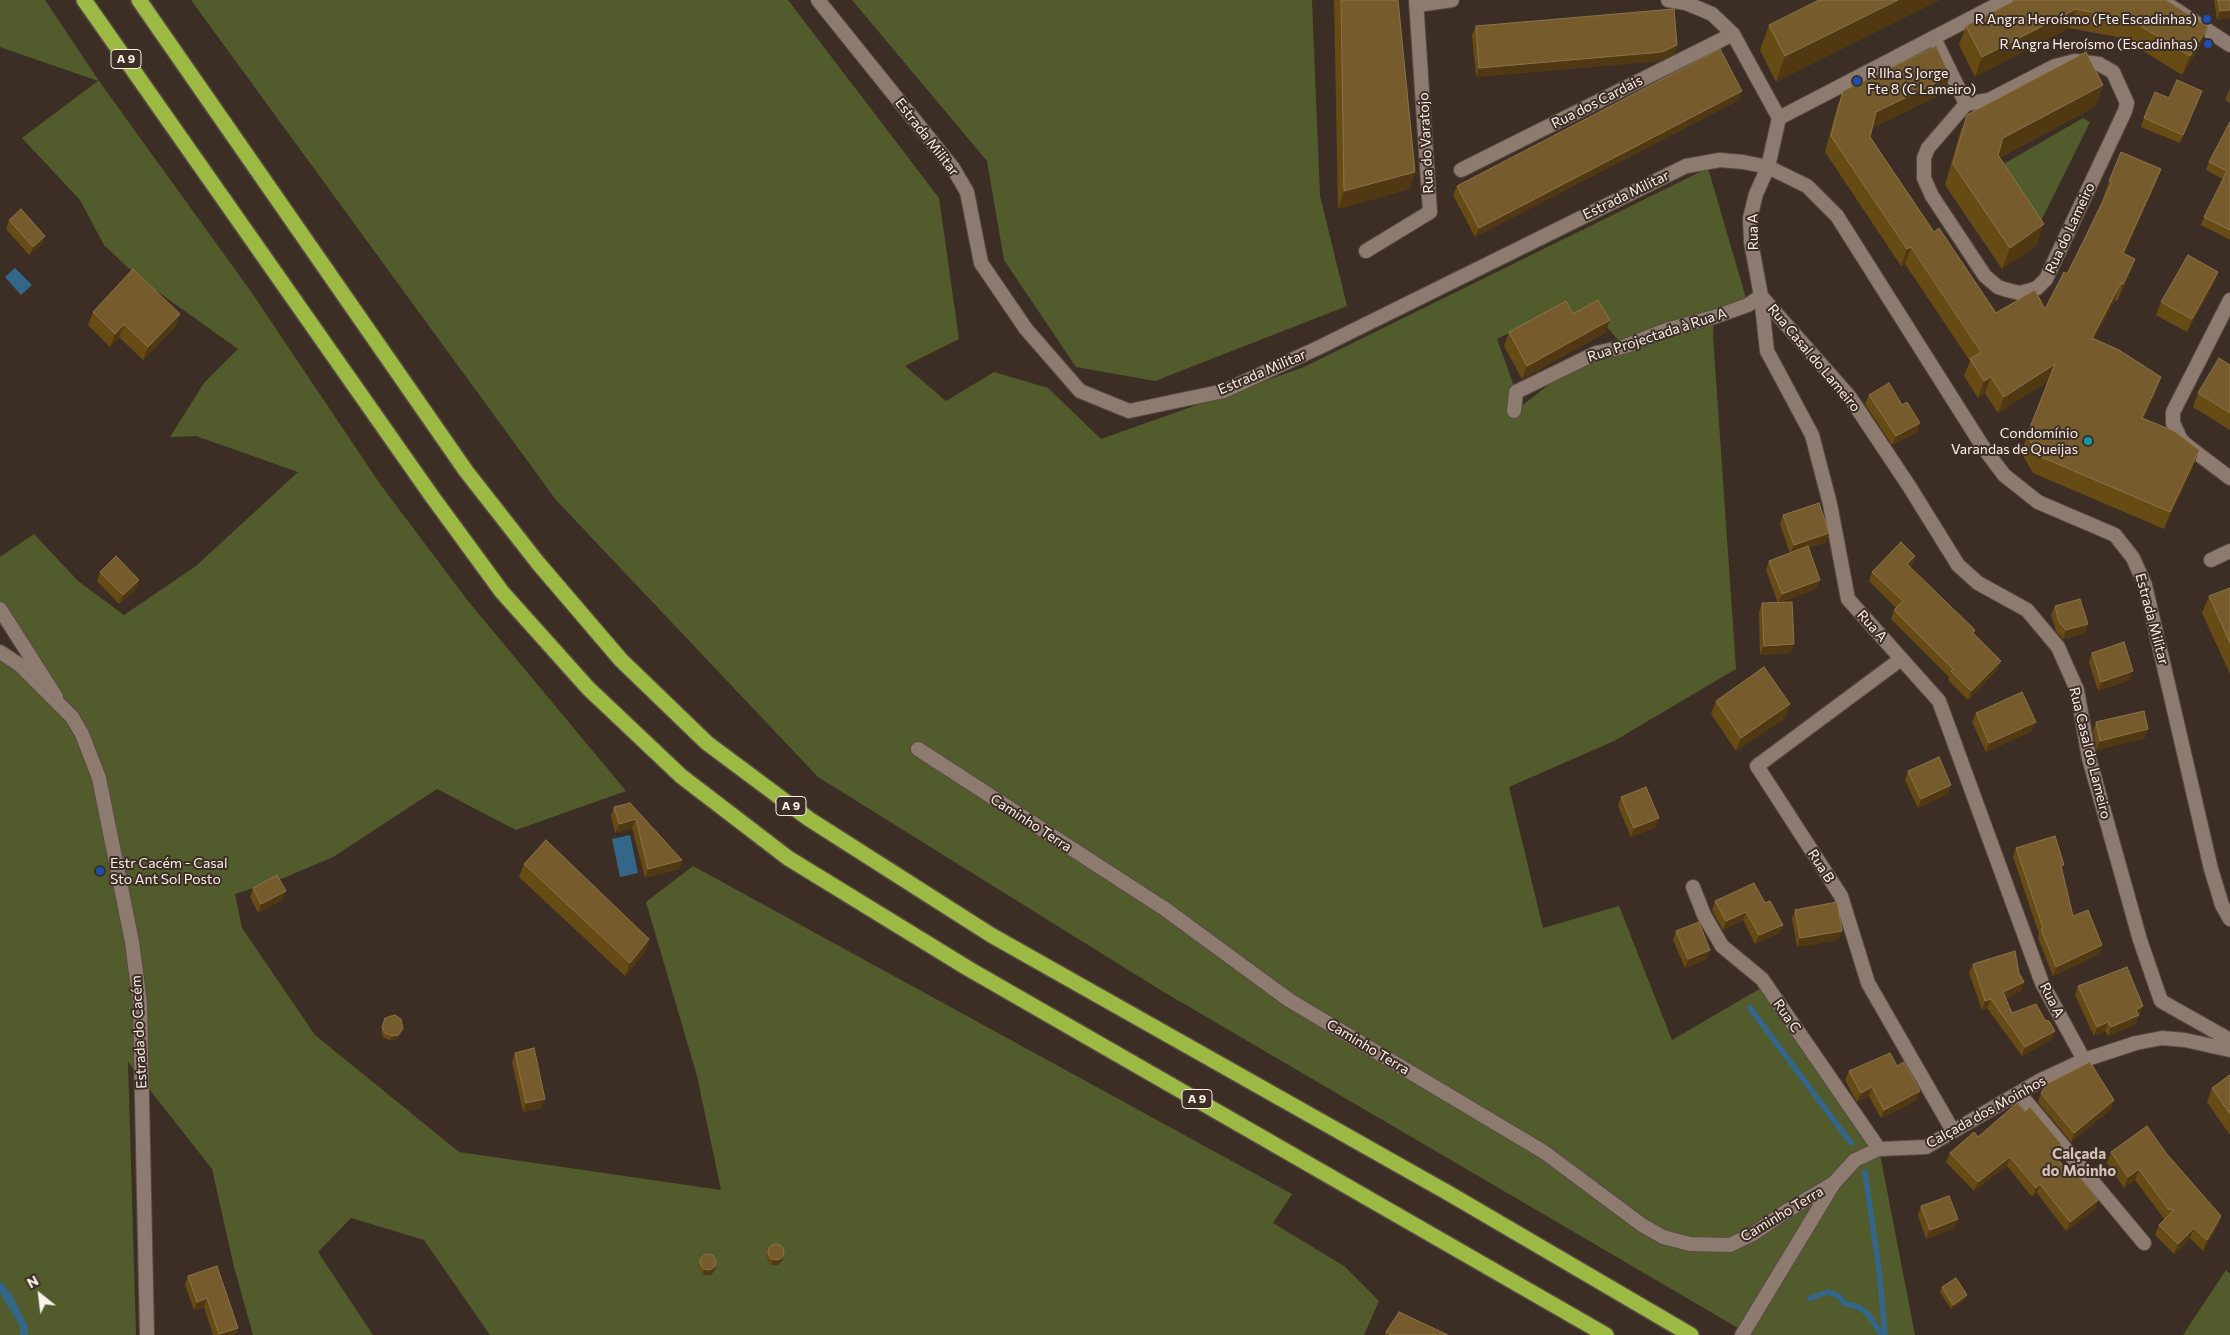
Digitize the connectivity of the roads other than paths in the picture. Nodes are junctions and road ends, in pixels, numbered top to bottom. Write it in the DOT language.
graph roads {
  1 [pos="84,0"];
  2 [pos="139,0"];
  3 [pos="818,0"];
  4 [pos="1452,0"];
  5 [pos="1668,0"];
  6 [pos="2006,0"];
  7 [pos="2162,0"];
  8 [pos="1417,2"];
  9 [pos="1733,34"];
  10 [pos="1934,38"];
  11 [pos="2230,45"];
  12 [pos="1966,104"];
  13 [pos="1779,118"];
  14 [pos="1768,167"];
  15 [pos="1461,170"];
  16 [pos="1366,251"];
  17 [pos="1761,296"];
  18 [pos="2230,300"];
  19 [pos="1514,412"];
  20 [pos="2230,478"];
  21 [pos="2230,551"];
  22 [pos="2211,560"];
  23 [pos="0,609"];
  24 [pos="0,652"];
  25 [pos="1901,659"];
  26 [pos="59,702"];
  27 [pos="918,749"];
  28 [pos="1693,887"];
  29 [pos="2230,919"];
  30 [pos="2230,1040"];
  31 [pos="2230,1050"];
  32 [pos="2084,1060"];
  33 [pos="2019,1093"];
  34 [pos="1953,1131"];
  35 [pos="1879,1149"];
  36 [pos="1834,1183"];
  37 [pos="2144,1243"];
  38 [pos="149,1333"];
  39 [pos="1606,1335"];
  40 [pos="1691,1335"];
  41 [pos="1742,1335"];
  1 -- 39 [label="highway, A 9"];
  2 -- 40 [label="highway, A 9"];
  3 -- 14 [label="street, Estrada Militar"];
  4 -- 8 [label="street"];
  5 -- 9 [label="street"];
  6 -- 10 [label="street"];
  7 -- 11 [label="street"];
  8 -- 16 [label="street, Rua do Varatojo"];
  9 -- 13 [label="street"];
  9 -- 15 [label="street, Rua dos Cardais"];
  10 -- 12 [label="street"];
  10 -- 13 [label="street"];
  12 -- 12 [label="street, Rua do Lameiro"];
  13 -- 14 [label="street, Rua A"];
  14 -- 17 [label="street, Rua A"];
  14 -- 29 [label="street, Estrada Militar"];
  17 -- 19 [label="street, Rua Projectada à Rua A"];
  17 -- 25 [label="street, Rua A"];
  17 -- 30 [label="street, Rua Casal do Lameiro"];
  18 -- 20 [label="street"];
  21 -- 22 [label="street"];
  23 -- 26 [label="street"];
  24 -- 26 [label="street, Estrada do Cacém"];
  25 -- 32 [label="street, Rua A"];
  25 -- 34 [label="street, Rua B"];
  26 -- 38 [label="street, Estrada do Cacém"];
  27 -- 36 [label="street, Caminho Terra"];
  28 -- 35 [label="street, Rua C"];
  31 -- 32 [label="street, Calçada dos Moinhos"];
  32 -- 33 [label="street, Calçada dos Moinhos"];
  33 -- 34 [label="street, Calçada dos Moinhos"];
  33 -- 37 [label="street"];
  34 -- 35 [label="street, Calçada dos Moinhos"];
  35 -- 36 [label="street, Calçada dos Moinhos"];
  36 -- 41 [label="street, Calçada dos Moinhos"];
}
